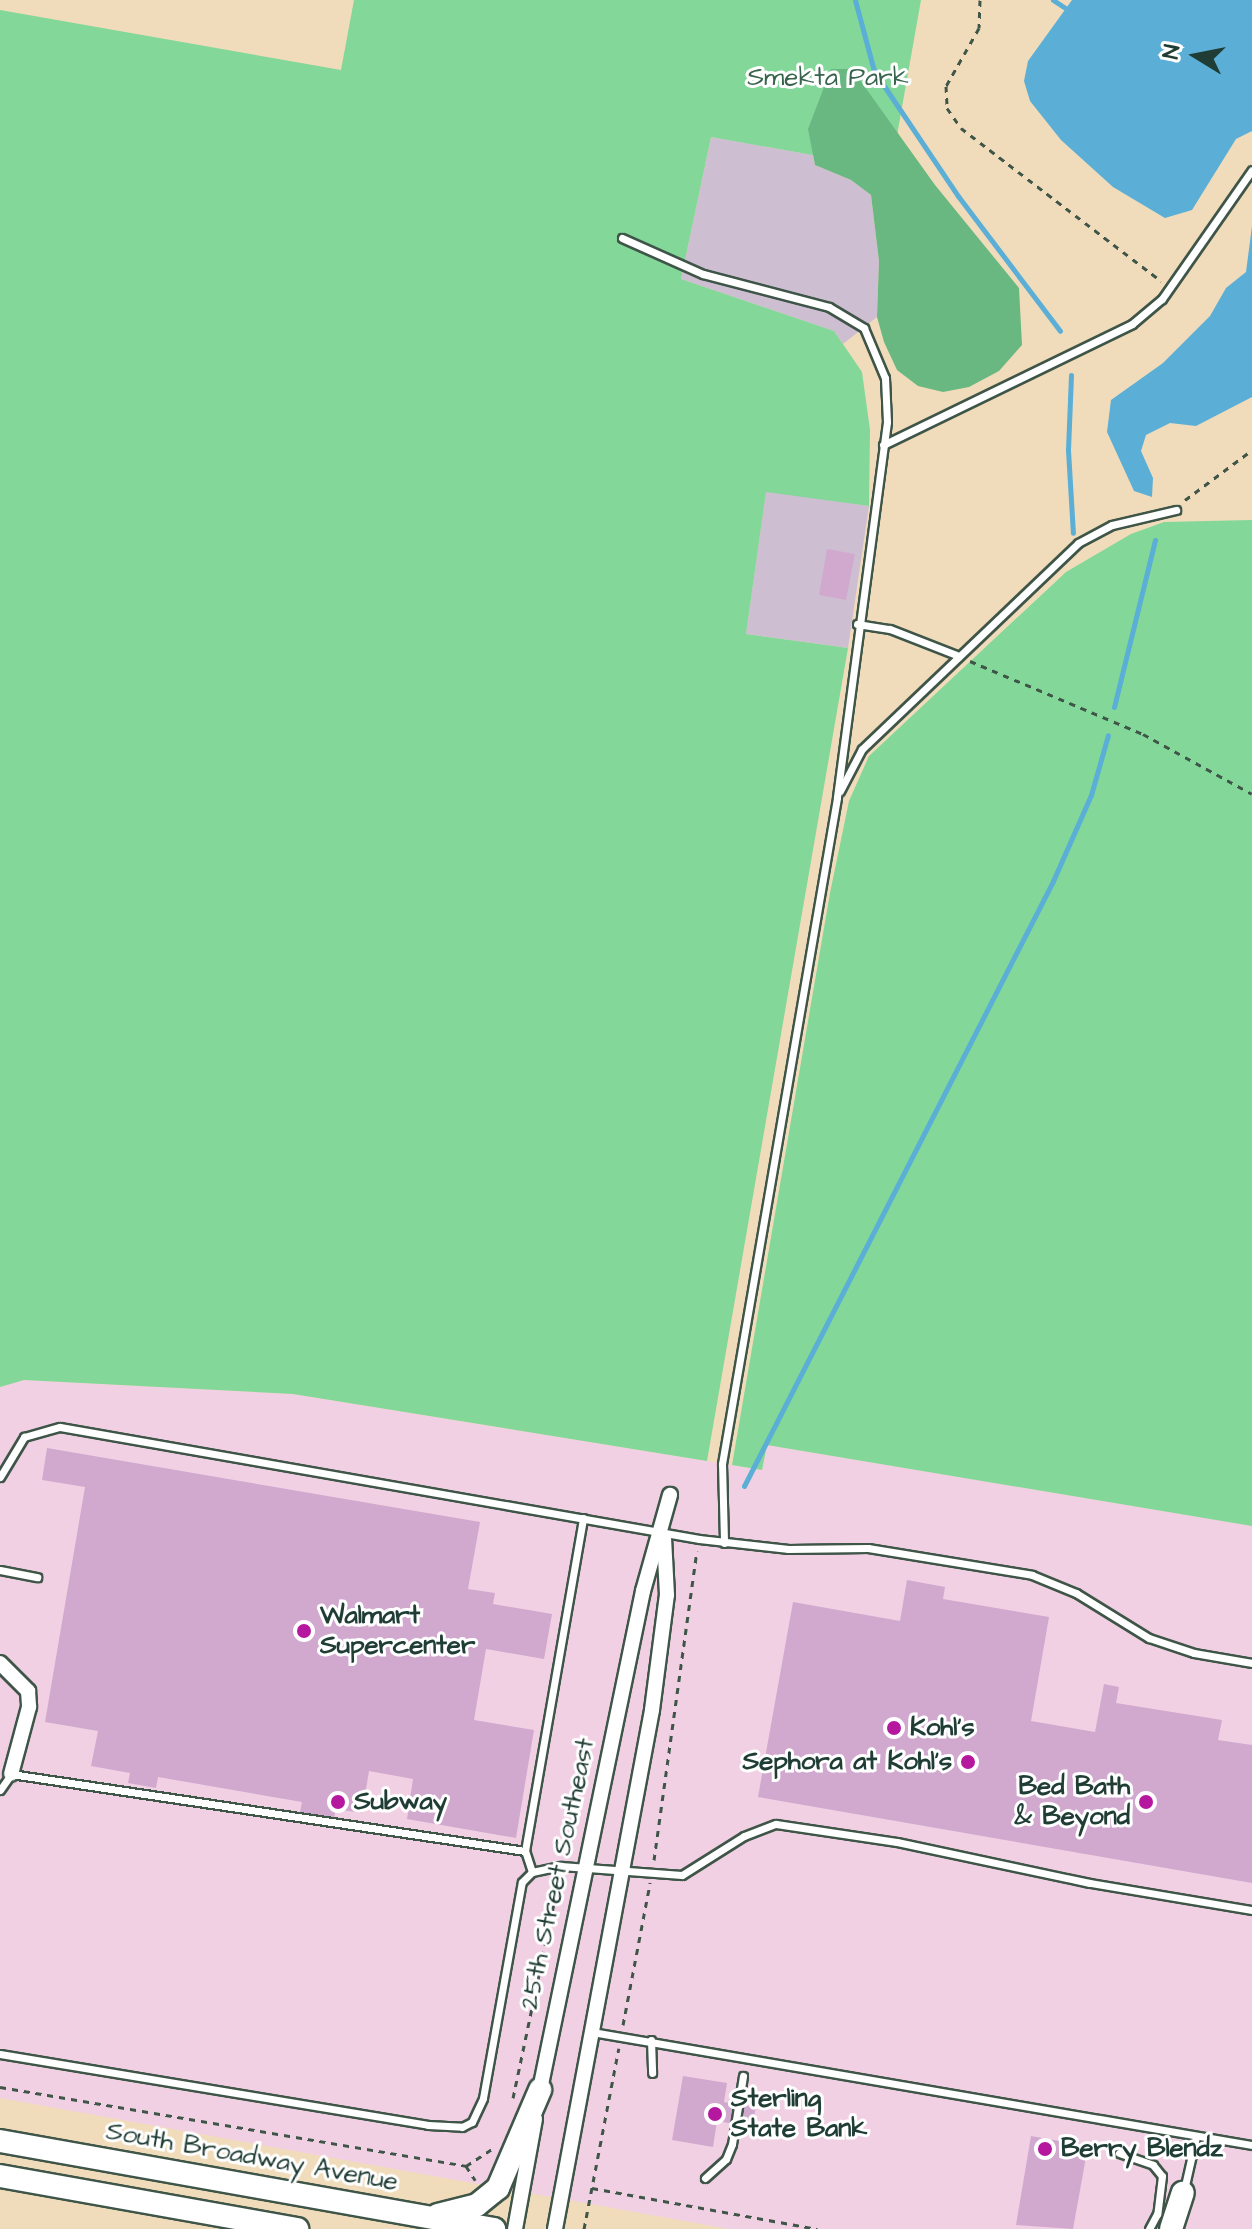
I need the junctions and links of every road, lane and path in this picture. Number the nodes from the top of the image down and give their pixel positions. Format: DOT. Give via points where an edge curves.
graph roads {
  1 [pos="980,0"];
  2 [pos="1252,170"];
  3 [pos="622,238"];
  4 [pos="1169,289"];
  5 [pos="883,445"];
  6 [pos="1252,450"];
  7 [pos="1176,510"];
  8 [pos="857,624"];
  9 [pos="959,656"];
  10 [pos="1252,794"];
  11 [pos="837,798"];
  12 [pos="0,1477"];
  13 [pos="670,1495"];
  14 [pos="583,1518"];
  15 [pos="663,1532"];
  16 [pos="699,1539"];
  17 [pos="724,1543"];
  18 [pos="0,1570"];
  19 [pos="37,1577"];
  20 [pos="0,1663"];
  21 [pos="1252,1663"];
  22 [pos="11,1774"];
  23 [pos="0,1790"];
  24 [pos="525,1851"];
  25 [pos="561,1866"];
  26 [pos="583,1867"];
  27 [pos="624,1870"];
  28 [pos="532,1872"];
  29 [pos="651,1875"];
  30 [pos="1252,1910"];
  31 [pos="592,2032"];
  32 [pos="621,2036"];
  33 [pos="651,2040"];
  34 [pos="0,2054"];
  35 [pos="652,2073"];
  36 [pos="743,2076"];
  37 [pos="0,2087"];
  38 [pos="540,2090"];
  39 [pos="509,2111"];
  40 [pos="1196,2137"];
  41 [pos="0,2141"];
  42 [pos="499,2141"];
  43 [pos="1252,2145"];
  44 [pos="1119,2153"];
  45 [pos="0,2176"];
  46 [pos="705,2178"];
  47 [pos="592,2188"];
  48 [pos="1183,2193"];
  49 [pos="425,2217"];
  50 [pos="297,2229"];
  51 [pos="494,2229"];
  52 [pos="515,2229"];
  53 [pos="555,2229"];
  54 [pos="584,2229"];
  55 [pos="817,2229"];
  56 [pos="1149,2229"];
  57 [pos="1171,2229"];
  58 [pos="1178,2229"];
  1 -- 4 [label="path" via="979,28 946,86 947,108 961,128"];
  2 -- 4 [label="lane"];
  3 -- 5 [label="lane" via="703,274 829,307 864,328 885,378"];
  4 -- 5 [label="lane" via="1132,324"];
  5 -- 8 [label="lane"];
  6 -- 7 [label="path"];
  7 -- 9 [label="lane" via="1112,525 1078,543"];
  8 -- 9 [label="lane" via="890,629"];
  8 -- 11 [label="lane"];
  9 -- 10 [label="path" via="1143,734"];
  9 -- 11 [label="lane" via="862,749"];
  11 -- 17 [label="lane" via="722,1464"];
  12 -- 14 [label="lane" via="24,1437 60,1427"];
  13 -- 15 [label="street, 25th Street Southeast"];
  14 -- 15 [label="lane"];
  14 -- 24 [label="lane"];
  15 -- 16 [label="lane"];
  15 -- 26 [label="street, 25th Street Southeast" via="643,1591"];
  15 -- 27 [label="street, 25th Street Southeast" via="667,1595"];
  16 -- 17 [label="lane"];
  16 -- 29 [label="path"];
  17 -- 21 [label="lane" via="868,1548 1032,1575 1076,1593 1149,1638"];
  18 -- 19 [label="lane"];
  20 -- 22 [label="street" via="28,1691 29,1707"];
  22 -- 23 [label="lane"];
  22 -- 24 [label="lane"];
  24 -- 28 [label="lane"];
  25 -- 26 [label="lane"];
  25 -- 28 [label="lane"];
  25 -- 39 [label="path" via="524,2067"];
  26 -- 27 [label="lane"];
  26 -- 38 [label="street, 25th Street Southeast"];
  27 -- 29 [label="lane"];
  27 -- 31 [label="street, 25th Street Southeast"];
  28 -- 34 [label="lane" via="522,1882 483,2098 472,2122 462,2127"];
  29 -- 30 [label="lane" via="682,1875 744,1836 776,1824"];
  29 -- 32 [label="path"];
  31 -- 32 [label="lane"];
  31 -- 53 [label="street, 25th Street Southeast"];
  32 -- 33 [label="lane"];
  32 -- 47 [label="path"];
  33 -- 35 [label="lane"];
  33 -- 40 [label="lane"];
  36 -- 46 [label="lane" via="732,2144 726,2159"];
  37 -- 42 [label="path" via="466,2166"];
  38 -- 49 [label="main road" via="498,2188 466,2209"];
  38 -- 52 [label="street, 25th Street Southeast"];
  40 -- 43 [label="lane"];
  40 -- 48 [label="lane"];
  41 -- 49 [label="main road, South Broadway Avenue"];
  44 -- 56 [label="lane" via="1146,2161 1162,2176 1157,2214"];
  45 -- 50 [label="main road"];
  47 -- 54 [label="path"];
  47 -- 55 [label="path"];
  48 -- 57 [label="main road"];
  48 -- 58 [label="lane"];
  49 -- 51 [label="main road, South Broadway Avenue"];
}
